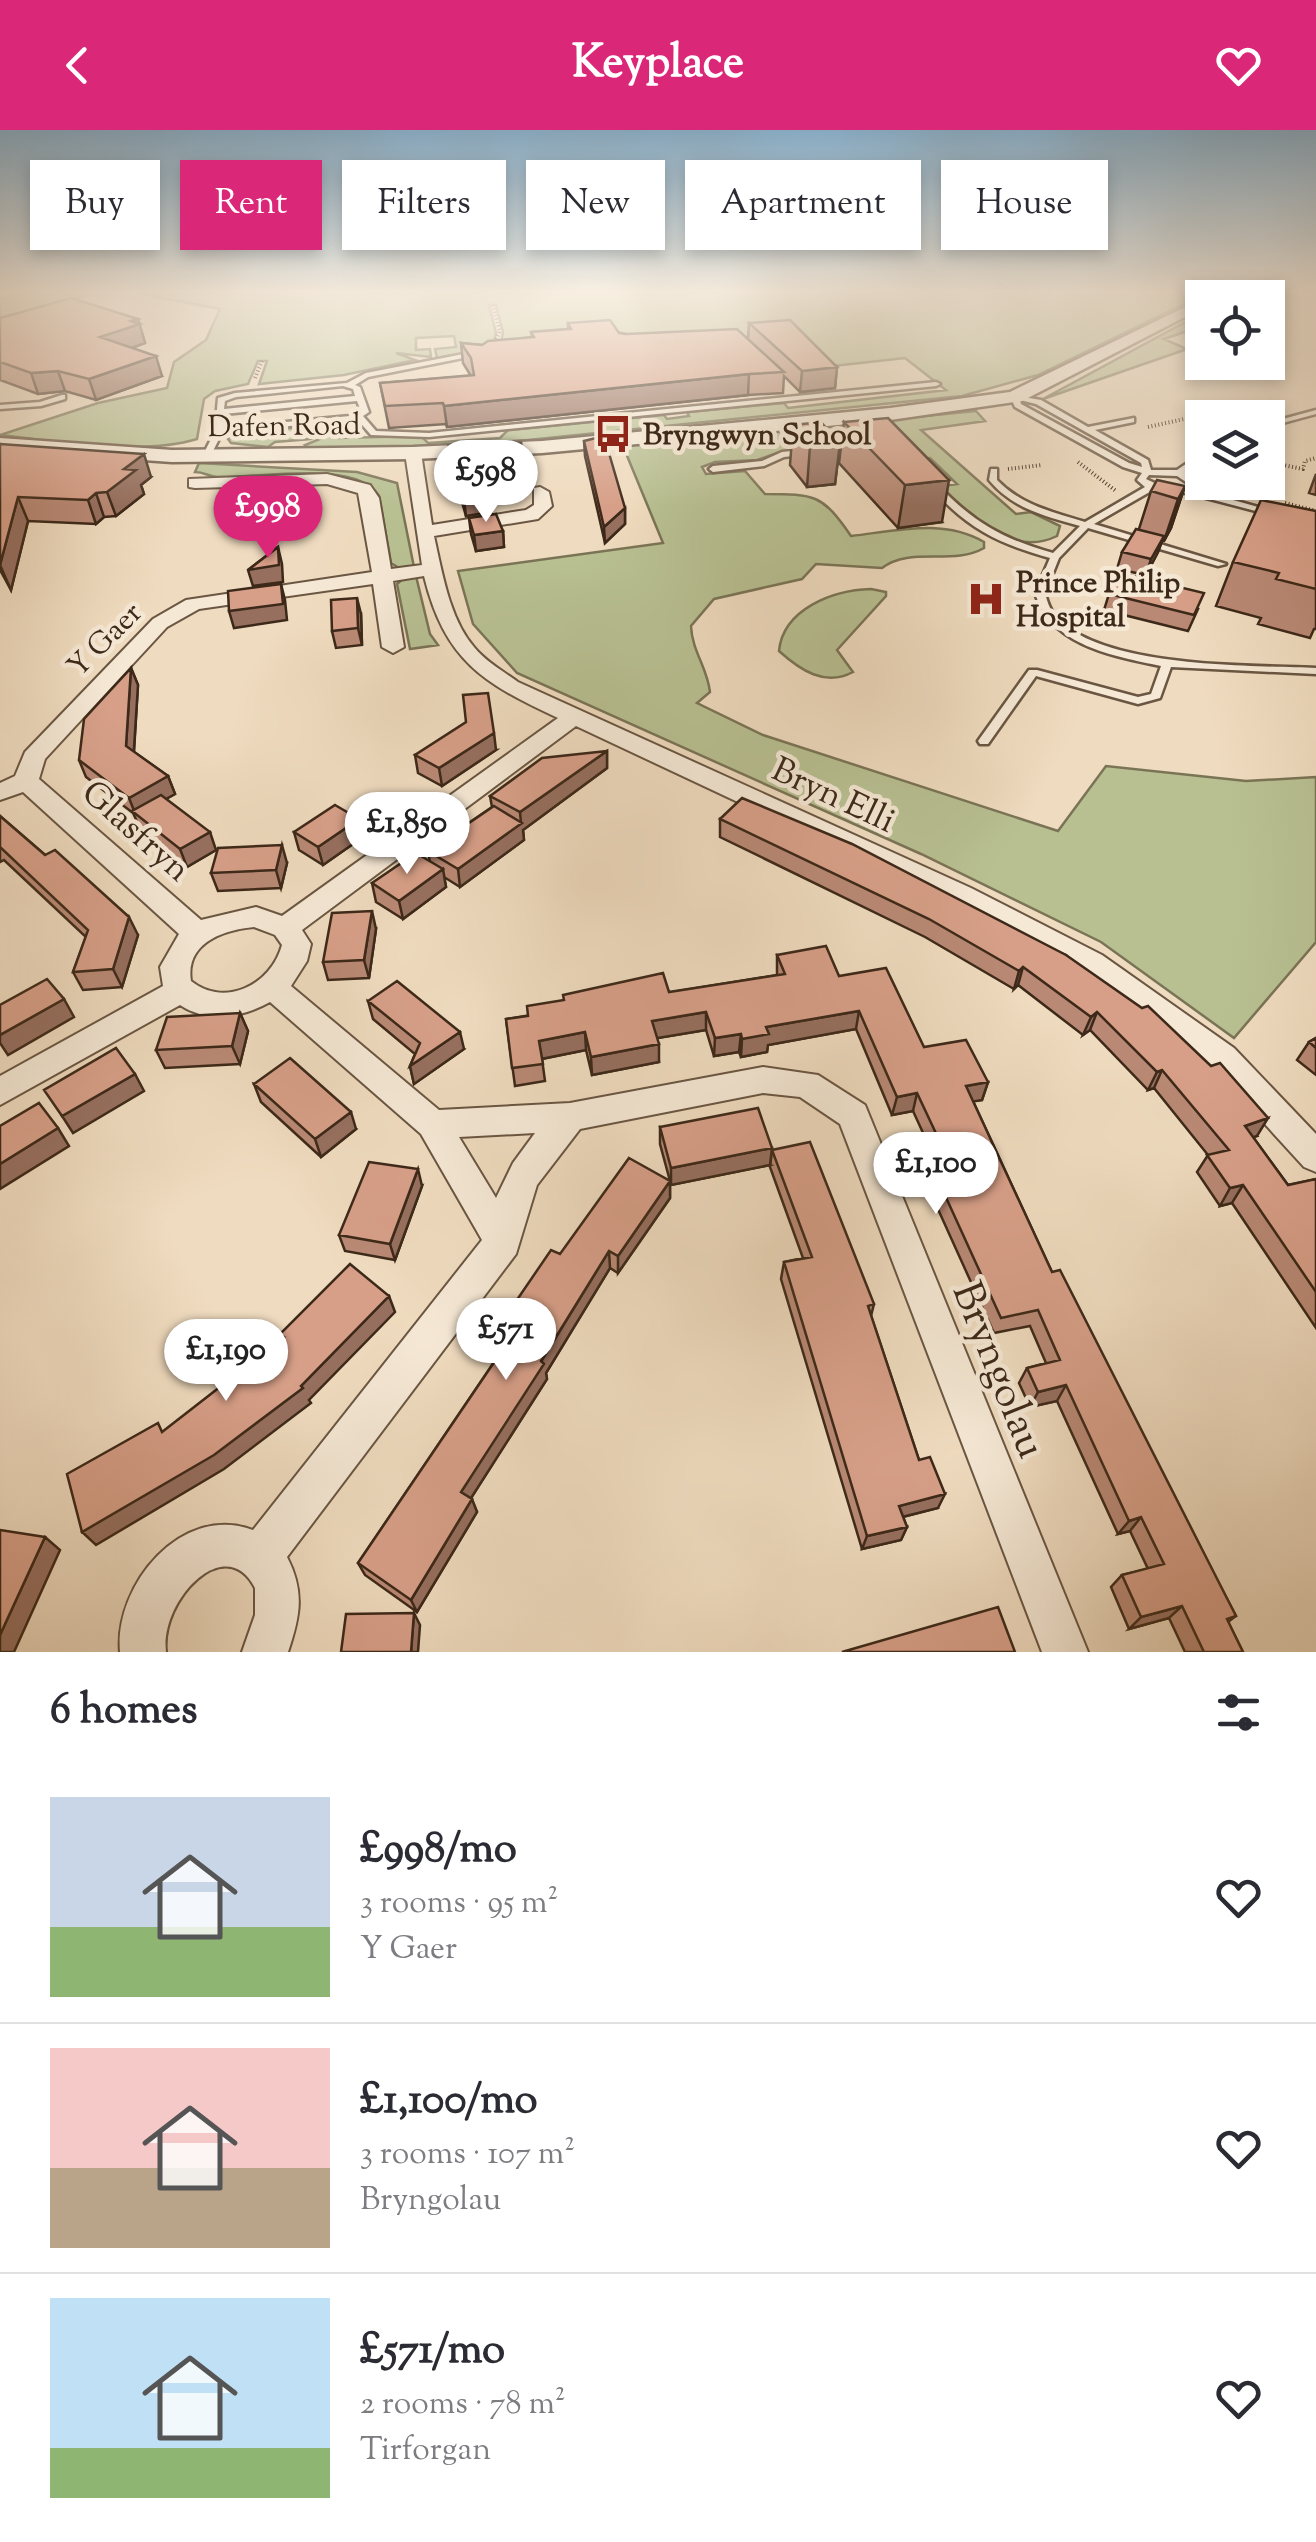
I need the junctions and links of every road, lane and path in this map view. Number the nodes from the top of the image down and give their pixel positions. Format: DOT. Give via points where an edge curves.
graph roads {
  1 [pos="423,364"];
  2 [pos="1080,364"];
  3 [pos="936,384"];
  4 [pos="376,388"];
  5 [pos="785,390"];
  6 [pos="356,391"];
  7 [pos="62,397"];
  8 [pos="1015,397"];
  9 [pos="685,399"];
  10 [pos="798,399"];
  11 [pos="0,407"];
  12 [pos="220,408"];
  13 [pos="695,410"];
  14 [pos="1316,412"];
  15 [pos="358,415"];
  16 [pos="1184,418"];
  17 [pos="1131,420"];
  18 [pos="1285,421"];
  19 [pos="1148,427"];
  20 [pos="1090,429"];
  21 [pos="219,431"];
  22 [pos="874,444"];
  23 [pos="6,449"];
  24 [pos="413,453"];
  25 [pos="1070,454"];
  26 [pos="206,456"];
  27 [pos="1316,458"];
  28 [pos="1042,465"];
  29 [pos="1285,465"];
  30 [pos="713,468"];
  31 [pos="1185,468"];
  32 [pos="994,471"];
  33 [pos="1147,472"];
  34 [pos="1179,473"];
  35 [pos="1185,477"];
  36 [pos="927,480"];
  37 [pos="195,483"];
  38 [pos="1150,487"];
  39 [pos="1185,490"];
  40 [pos="540,492"];
  41 [pos="1211,500"];
  42 [pos="1120,504"];
  43 [pos="1284,515"];
  44 [pos="1086,525"];
  45 [pos="423,532"];
  46 [pos="1055,556"];
  47 [pos="1221,564"];
  48 [pos="435,568"];
  49 [pos="381,576"];
  50 [pos="393,648"];
  51 [pos="1168,664"];
  52 [pos="1316,671"];
  53 [pos="574,718"];
  54 [pos="984,741"];
  55 [pos="26,782"];
  56 [pos="0,792"];
  57 [pos="285,928"];
  58 [pos="198,934"];
  59 [pos="272,987"];
  60 [pos="181,990"];
  61 [pos="0,1092"];
  62 [pos="570,1118"];
  63 [pos="433,1124"];
  64 [pos="1316,1157"];
  65 [pos="502,1242"];
  66 [pos="261,1555"];
  67 [pos="143,1652"];
  68 [pos="265,1652"];
  69 [pos="1064,1652"];
  1 -- 6 [label="lane" via="366,375"];
  2 -- 8 [label="street, Dafen Road"];
  3 -- 10 [label="lane"];
  4 -- 6 [label="lane"];
  5 -- 10 [label="lane"];
  6 -- 12 [label="lane"];
  6 -- 12 [label="lane" via="235,394 221,400"];
  6 -- 15 [label="lane" via="365,412"];
  7 -- 11 [label="lane"];
  8 -- 20 [label="lane"];
  8 -- 24 [label="street, Dafen Road" via="542,448"];
  8 -- 33 [label="lane" via="1018,405"];
  9 -- 13 [label="lane"];
  10 -- 13 [label="lane"];
  12 -- 21 [label="lane"];
  13 -- 15 [label="lane" via="429,435 374,433"];
  14 -- 18 [label="lane"];
  15 -- 21 [label="lane"];
  16 -- 19 [label="path"];
  17 -- 20 [label="lane"];
  20 -- 33 [label="lane" via="1145,462"];
  21 -- 26 [label="lane"];
  22 -- 30 [label="lane"];
  23 -- 26 [label="street, Dafen Road"];
  24 -- 26 [label="street, Dafen Road"];
  24 -- 45 [label="street, Bryn Elli"];
  25 -- 42 [label="path" via="1117,492 1109,499"];
  27 -- 29 [label="path" via="1305,461 1304,469"];
  28 -- 32 [label="path"];
  31 -- 34 [label="lane"];
  32 -- 44 [label="lane" via="1004,492 1031,508"];
  33 -- 34 [label="lane"];
  33 -- 38 [label="lane" via="1141,480"];
  34 -- 35 [label="lane"];
  36 -- 46 [label="lane" via="965,521 1006,544"];
  37 -- 49 [label="street" via="328,479 364,489"];
  38 -- 39 [label="lane"];
  38 -- 42 [label="lane"];
  40 -- 45 [label="street" via="543,506 532,515"];
  41 -- 43 [label="lane"];
  42 -- 44 [label="lane"];
  44 -- 46 [label="lane"];
  44 -- 47 [label="lane"];
  45 -- 48 [label="street, Bryn Elli"];
  46 -- 51 [label="lane" via="1040,593 1050,617 1086,641"];
  48 -- 49 [label="street, Y Gaer"];
  48 -- 53 [label="street, Bryn Elli" via="449,625 464,650 510,687"];
  49 -- 50 [label="street"];
  49 -- 55 [label="street, Y Gaer" via="193,604 160,623 34,757"];
  51 -- 52 [label="lane"];
  51 -- 54 [label="lane" via="1156,696 1138,701 1033,672"];
  53 -- 57 [label="street"];
  53 -- 64 [label="street, Bryn Elli" via="961,895 1092,963 1223,1057"];
  55 -- 56 [label="street"];
  55 -- 58 [label="street, Glasfryn"];
  57 -- 58 [label="street, Glasfryn" via="256,917 235,918"];
  57 -- 59 [label="street" via="297,944 296,959"];
  58 -- 60 [label="street, Glasfryn" via="176,962"];
  59 -- 60 [label="street" via="222,1004"];
  59 -- 63 [label="street"];
  60 -- 61 [label="street"];
  62 -- 63 [label="street, Bryngolau"];
  62 -- 65 [label="street" via="527,1168 509,1202"];
  62 -- 69 [label="street, Bryngolau" via="763,1080 808,1084 853,1116"];
  63 -- 65 [label="street"];
  65 -- 66 [label="street"];
  66 -- 67 [label="street" via="220,1545 176,1567 146,1615"];
  66 -- 68 [label="street" via="280,1588 275,1633"];
}
